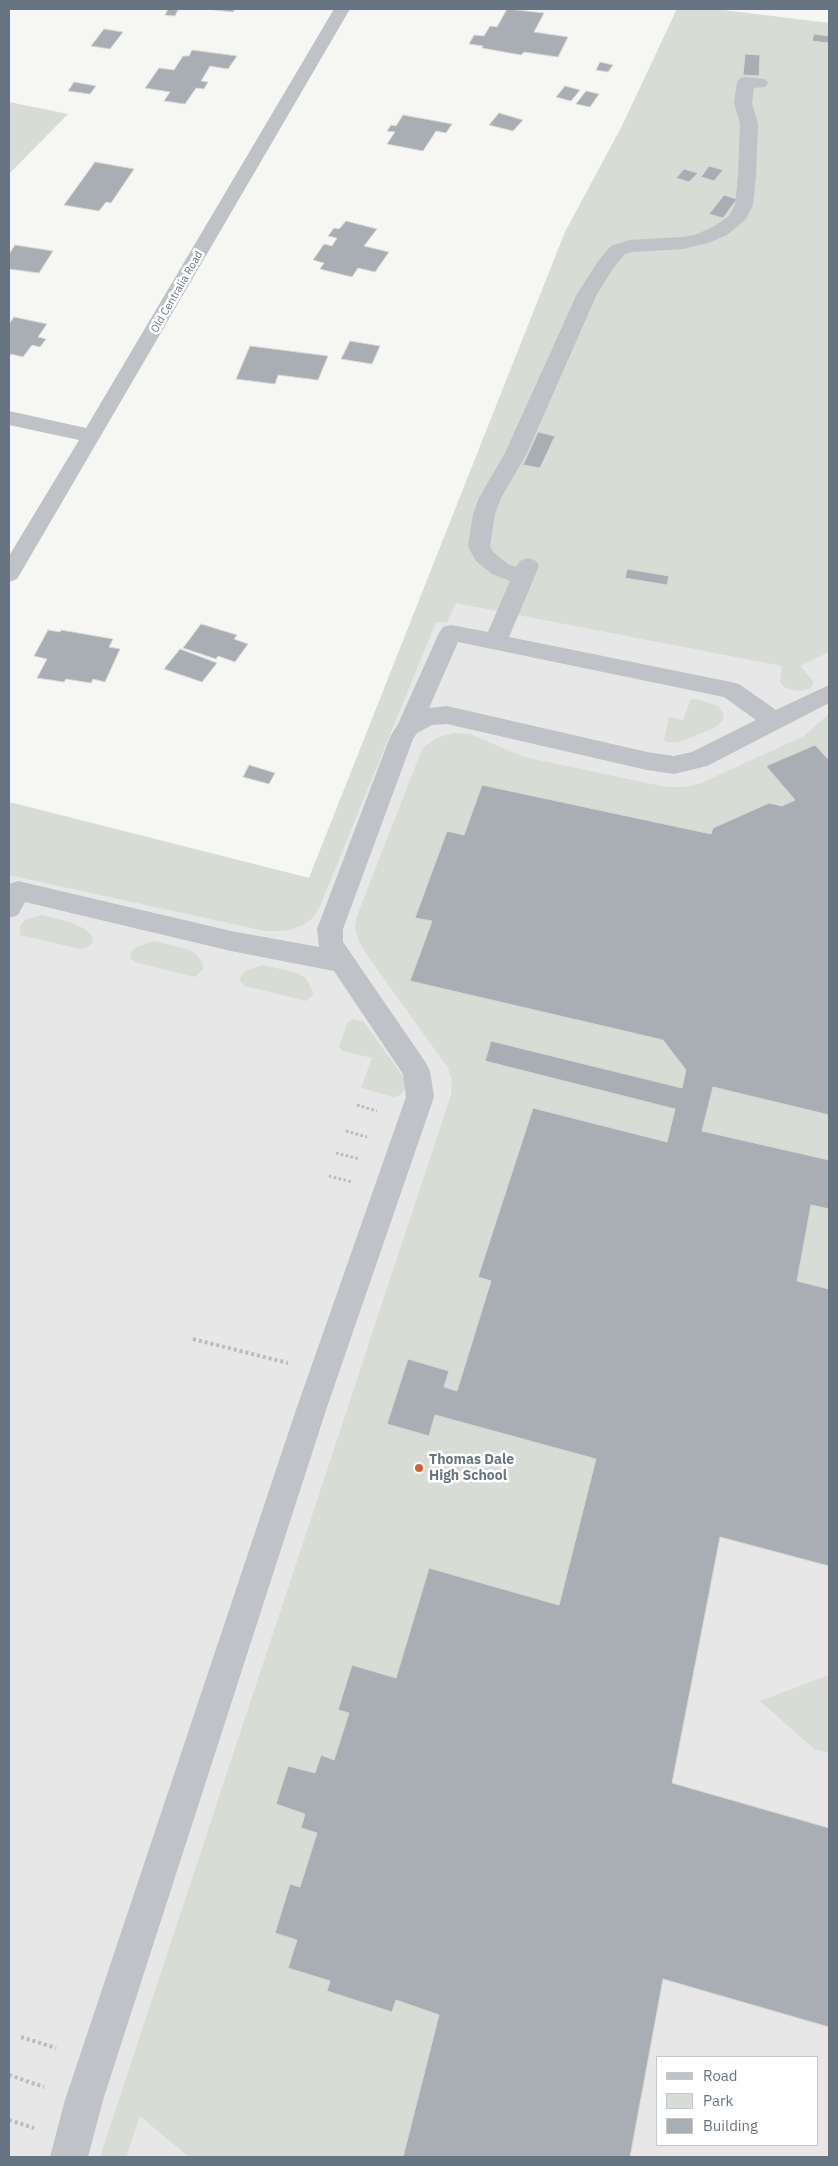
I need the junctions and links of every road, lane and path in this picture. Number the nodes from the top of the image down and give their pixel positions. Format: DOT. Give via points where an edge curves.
graph roads {
  1 [pos="342,9"];
  2 [pos="759,82"];
  3 [pos="9,418"];
  4 [pos="92,436"];
  5 [pos="9,574"];
  6 [pos="495,642"];
  7 [pos="829,692"];
  8 [pos="775,721"];
  9 [pos="409,727"];
  10 [pos="9,908"];
  11 [pos="341,962"];
  12 [pos="193,1339"];
  13 [pos="324,1372"];
  14 [pos="69,2157"];
  1 -- 4 [label="street, Old Centralia Road"];
  2 -- 6 [label="street" via="746,82 743,103 748,124 747,176 744,205 737,219 701,239 629,246 618,250 587,294 516,453 490,498 479,546 484,556 500,568 525,572"];
  3 -- 4 [label="street"];
  4 -- 5 [label="street, Old Centralia Road"];
  6 -- 8 [label="street" via="731,690"];
  6 -- 9 [label="street" via="451,633"];
  7 -- 8 [label="street"];
  8 -- 9 [label="street" via="698,760 674,765 447,715 427,717"];
  9 -- 11 [label="street" via="402,737 330,929 330,944"];
  10 -- 11 [label="street" via="18,891 231,941"];
  11 -- 13 [label="street" via="416,1071 420,1097"];
  12 -- 13 [label="path"];
  13 -- 14 [label="street" via="84,2100"];
}
